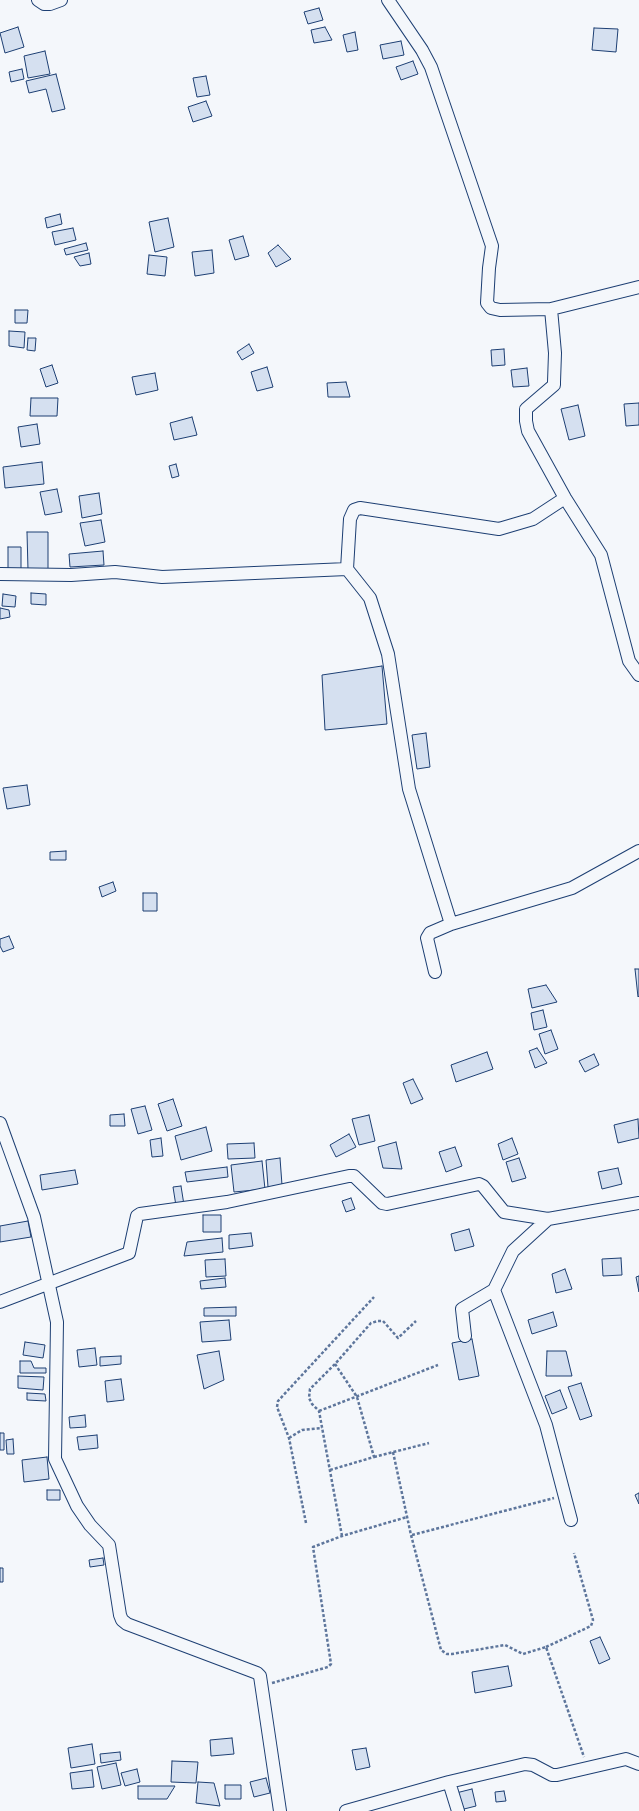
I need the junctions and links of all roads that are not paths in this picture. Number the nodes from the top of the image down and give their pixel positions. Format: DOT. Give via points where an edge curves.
graph roads {
  1 [pos="38,0"];
  2 [pos="61,0"];
  3 [pos="388,0"];
  4 [pos="639,287"];
  5 [pos="550,309"];
  6 [pos="565,498"];
  7 [pos="347,568"];
  8 [pos="0,574"];
  9 [pos="639,675"];
  10 [pos="639,851"];
  11 [pos="451,924"];
  12 [pos="435,972"];
  13 [pos="0,1123"];
  14 [pos="639,1203"];
  15 [pos="548,1219"];
  16 [pos="50,1284"];
  17 [pos="494,1290"];
  18 [pos="0,1302"];
  19 [pos="465,1336"];
  20 [pos="571,1520"];
  21 [pos="639,1764"];
  22 [pos="449,1782"];
  23 [pos="280,1811"];
  24 [pos="346,1811"];
  25 [pos="458,1811"];
  1 -- 2 [label="street" via="44,4"];
  3 -- 5 [label="street" via="431,67 492,246 487,303 491,308 500,310"];
  4 -- 5 [label="street"];
  5 -- 6 [label="street" via="555,353 554,385 526,409 526,421 533,442"];
  6 -- 7 [label="street" via="533,519 499,529 360,508 354,510 350,519"];
  6 -- 9 [label="street" via="601,555 629,661"];
  7 -- 8 [label="street" via="162,577 115,572 71,575"];
  7 -- 11 [label="street" via="370,598 388,654 409,790"];
  10 -- 11 [label="street" via="572,888"];
  11 -- 12 [label="street" via="430,933 427,938"];
  13 -- 16 [label="street" via="34,1217"];
  14 -- 15 [label="street"];
  15 -- 16 [label="street" via="504,1212 479,1184 387,1204 382,1203 354,1176 349,1176 227,1202 140,1214 136,1216 129,1253"];
  15 -- 17 [label="street" via="512,1251"];
  16 -- 18 [label="street"];
  16 -- 23 [label="street" via="58,1328 55,1459 77,1506 90,1525 109,1545 122,1620 260,1676"];
  17 -- 19 [label="street" via="462,1309"];
  17 -- 20 [label="street" via="546,1425"];
  21 -- 22 [label="street" via="626,1759 557,1775 525,1764"];
  22 -- 24 [label="street"];
  22 -- 25 [label="street"];
}
